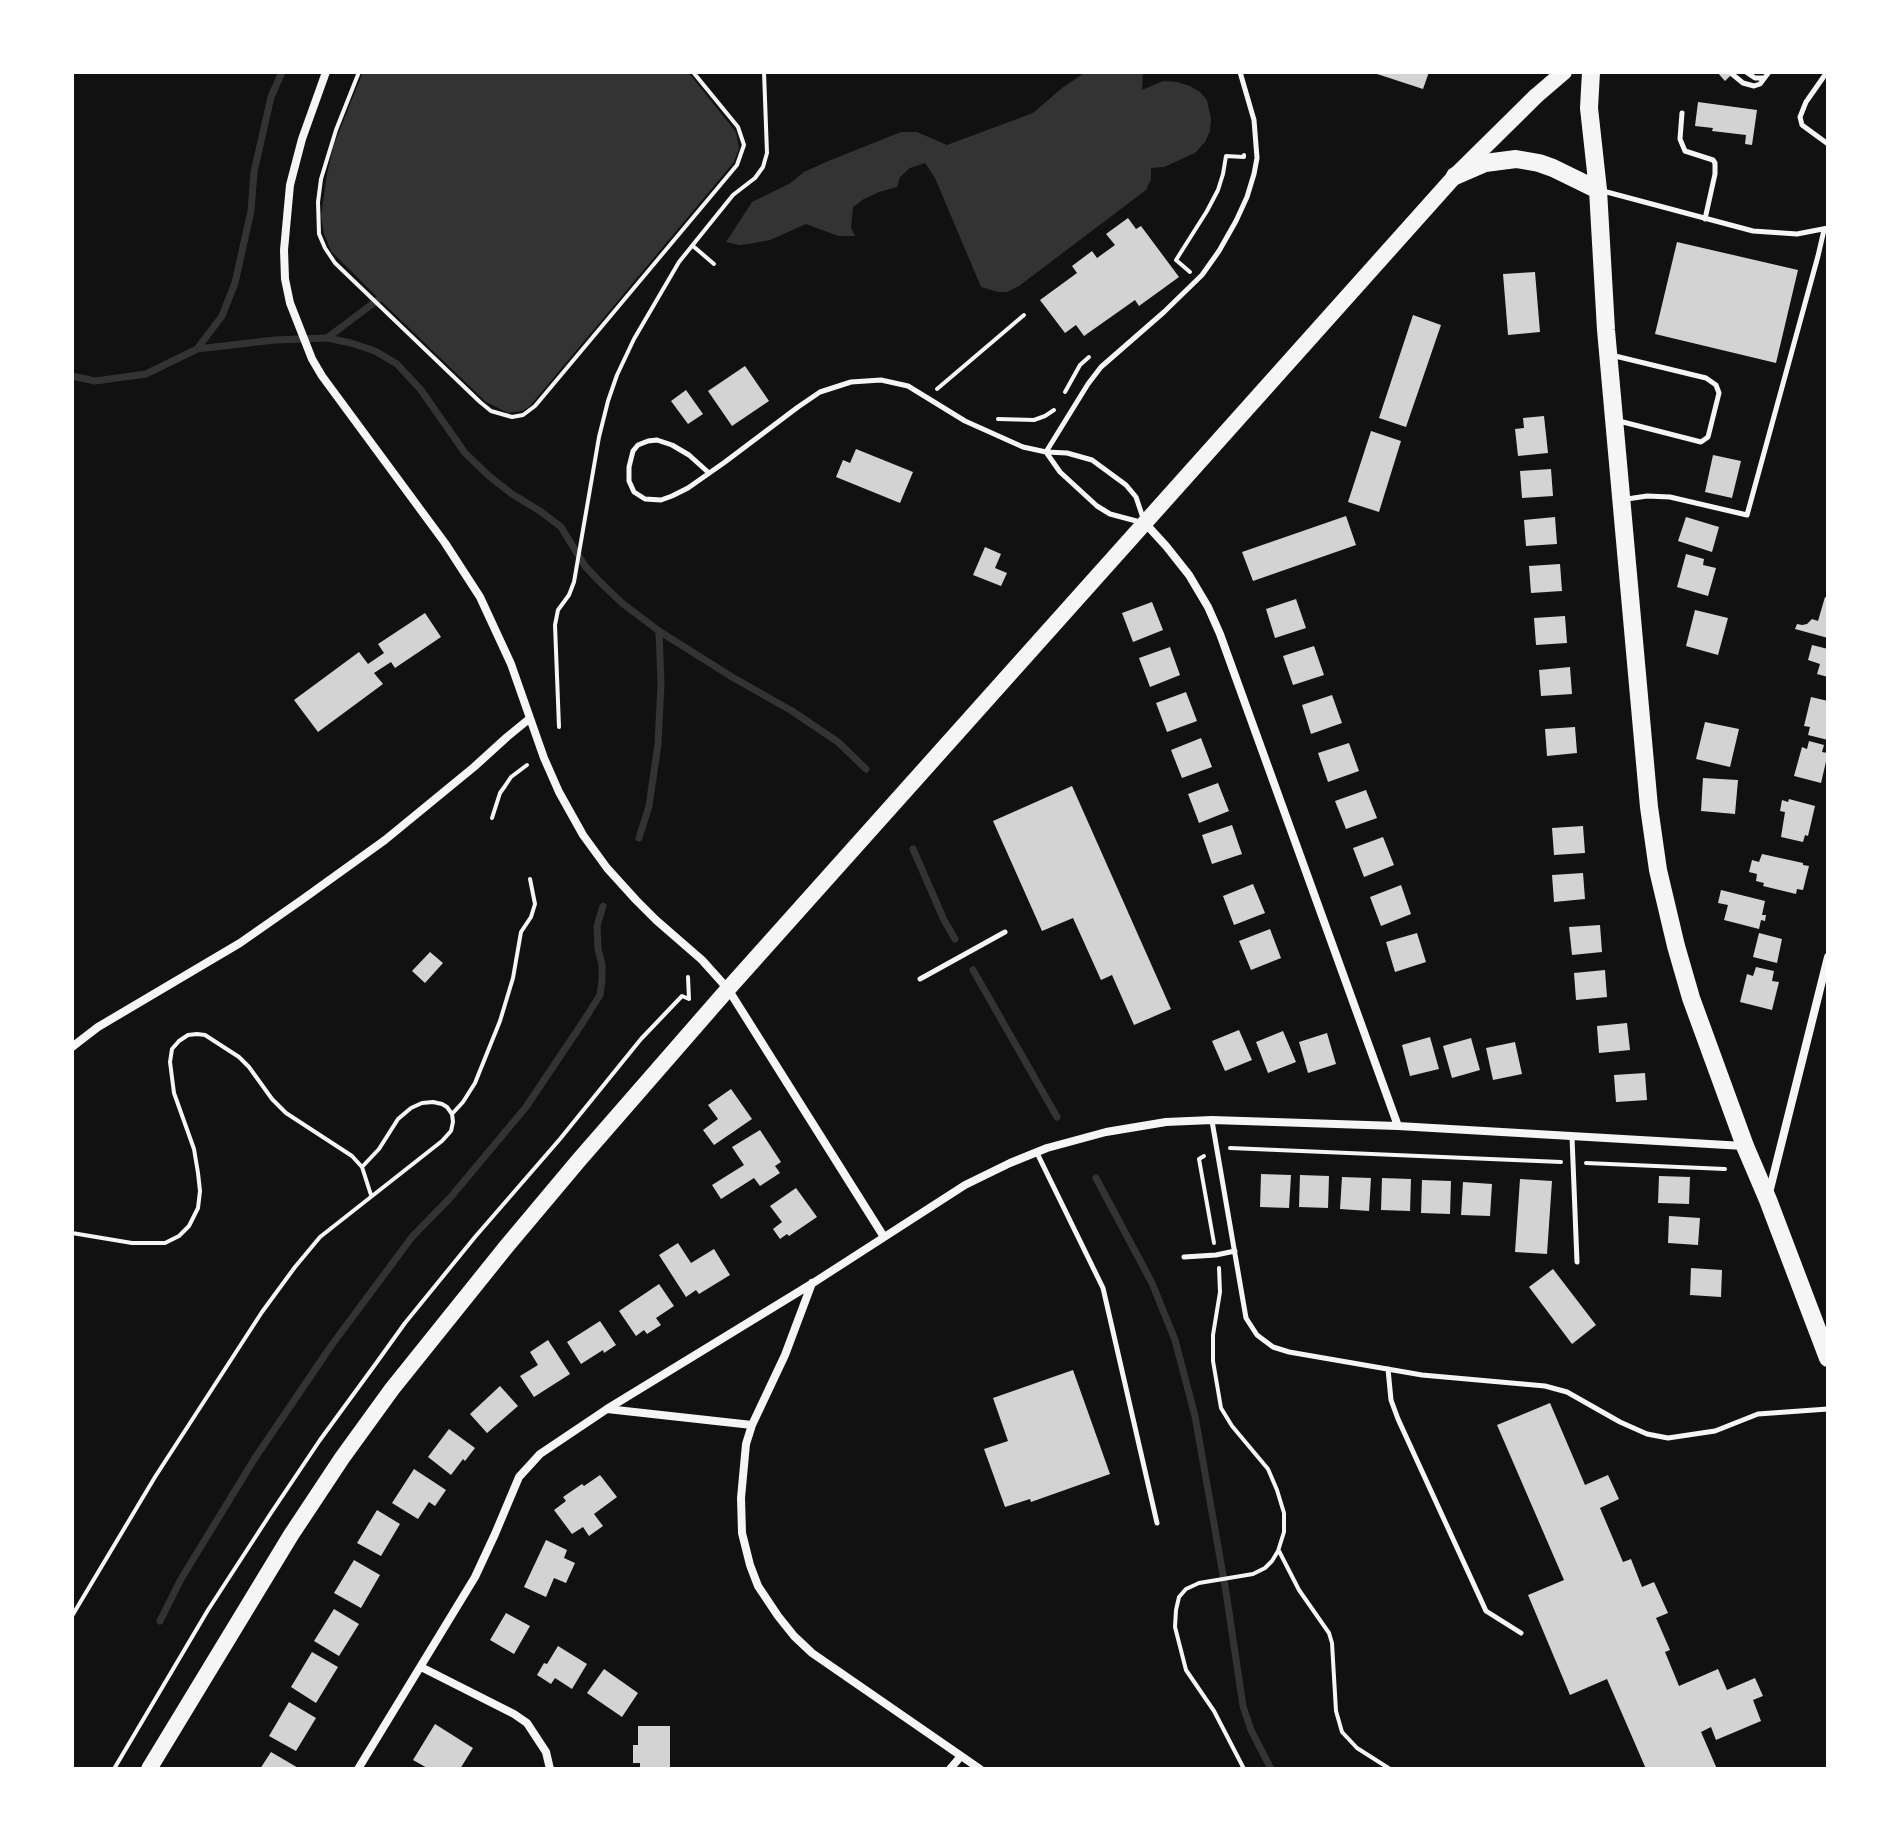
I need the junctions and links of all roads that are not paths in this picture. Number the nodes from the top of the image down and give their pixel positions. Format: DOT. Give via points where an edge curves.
graph roads {
  1 [pos="326,72"];
  2 [pos="1240,72"];
  3 [pos="1564,72"];
  4 [pos="1591,72"];
  5 [pos="1746,72"];
  6 [pos="1827,72"];
  7 [pos="1732,74"];
  8 [pos="1767,75"];
  9 [pos="1682,113"];
  10 [pos="1828,144"];
  11 [pos="1455,176"];
  12 [pos="1598,190"];
  13 [pos="1705,219"];
  14 [pos="1826,229"];
  15 [pos="1608,354"];
  16 [pos="1614,420"];
  17 [pos="1046,452"];
  18 [pos="709,473"];
  19 [pos="1622,500"];
  20 [pos="1145,523"];
  21 [pos="529,719"];
  22 [pos="1005,932"];
  23 [pos="1828,957"];
  24 [pos="920,979"];
  25 [pos="728,989"];
  26 [pos="72,1047"];
  27 [pos="1212,1120"];
  28 [pos="1398,1126"];
  29 [pos="1572,1136"];
  30 [pos="1745,1146"];
  31 [pos="1037,1153"];
  32 [pos="1768,1200"];
  33 [pos="884,1237"];
  34 [pos="1235,1251"];
  35 [pos="1184,1257"];
  36 [pos="1577,1262"];
  37 [pos="813,1283"];
  38 [pos="1821,1323"];
  39 [pos="1828,1358"];
  40 [pos="1388,1369"];
  41 [pos="607,1409"];
  42 [pos="1828,1409"];
  43 [pos="752,1425"];
  44 [pos="1157,1523"];
  45 [pos="1521,1633"];
  46 [pos="421,1667"];
  47 [pos="961,1756"];
  48 [pos="149,1769"];
  49 [pos="358,1769"];
  50 [pos="550,1769"];
  51 [pos="950,1769"];
  52 [pos="980,1769"];
  1 -- 21 [label="street" via="290,185 284,250 290,303 312,359 480,597"];
  2 -- 17 [label="lane" via="1254,120 1257,158 1236,221 1202,275 1101,367"];
  3 -- 11 [label="main road"];
  4 -- 12 [label="main road" via="1589,108"];
  5 -- 8 [label="lane" via="1755,78"];
  6 -- 10 [label="lane" via="1800,117 1802,125"];
  7 -- 8 [label="lane" via="1752,86"];
  9 -- 13 [label="lane" via="1680,139 1685,151 1715,163"];
  11 -- 12 [label="main road" via="1485,163 1516,159 1553,168"];
  11 -- 20 [label="main road"];
  12 -- 13 [label="lane"];
  12 -- 15 [label="main road"];
  13 -- 14 [label="lane" via="1776,233"];
  14 -- 19 [label="lane" via="1747,515 1670,497"];
  15 -- 16 [label="main road"];
  15 -- 16 [label="lane" via="1706,378 1719,393 1708,437 1701,442"];
  16 -- 19 [label="main road"];
  17 -- 18 [label="lane" via="989,433 908,386 881,380 820,392"];
  17 -- 20 [label="lane" via="1097,506"];
  17 -- 20 [label="lane" via="1092,460 1126,485"];
  18 -- 18 [label="lane" via="661,500 645,499 629,481 633,451 657,440 689,455"];
  19 -- 30 [label="main road" via="1658,870 1691,998"];
  20 -- 25 [label="main road"];
  20 -- 28 [label="street" via="1189,575 1220,634"];
  21 -- 25 [label="street" via="569,812 607,868"];
  21 -- 26 [label="street" via="385,840 303,899"];
  22 -- 24 [label="lane"];
  23 -- 32 [label="street"];
  25 -- 33 [label="street"];
  25 -- 48 [label="main road" via="392,1389 291,1535"];
  27 -- 28 [label="street"];
  27 -- 31 [label="street" via="1106,1132"];
  27 -- 34 [label="lane"];
  28 -- 29 [label="street"];
  29 -- 30 [label="street"];
  29 -- 36 [label="lane"];
  30 -- 32 [label="main road"];
  31 -- 33 [label="street" via="965,1185"];
  31 -- 44 [label="lane" via="1103,1288"];
  32 -- 38 [label="main road"];
  33 -- 37 [label="street"];
  34 -- 35 [label="lane"];
  34 -- 40 [label="lane" via="1246,1318 1257,1335 1289,1352"];
  37 -- 41 [label="street"];
  37 -- 43 [label="street"];
  38 -- 39 [label="main road"];
  40 -- 42 [label="lane" via="1545,1386 1647,1434 1668,1438 1715,1431 1758,1414"];
  40 -- 45 [label="lane" via="1398,1419 1486,1611"];
  41 -- 43 [label="street"];
  41 -- 46 [label="street" via="540,1454 519,1477 475,1577"];
  43 -- 47 [label="street" via="746,1444 742,1533 758,1586 812,1653"];
  46 -- 49 [label="street"];
  46 -- 50 [label="street" via="527,1723 546,1752"];
  47 -- 51 [label="street"];
  47 -- 52 [label="street"];
}
